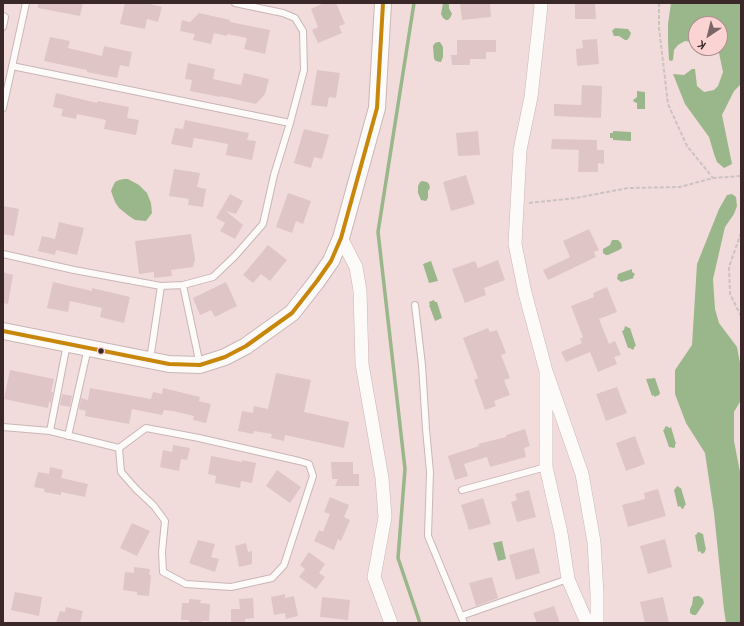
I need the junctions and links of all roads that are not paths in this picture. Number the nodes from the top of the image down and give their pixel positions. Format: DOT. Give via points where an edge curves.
graph roads {
  1 [pos="26,3"];
  2 [pos="235,3"];
  3 [pos="383,3"];
  4 [pos="540,3"];
  5 [pos="3,16"];
  6 [pos="3,27"];
  7 [pos="12,66"];
  8 [pos="3,108"];
  9 [pos="290,123"];
  10 [pos="341,238"];
  11 [pos="3,254"];
  12 [pos="161,286"];
  13 [pos="183,286"];
  14 [pos="415,305"];
  15 [pos="3,331"];
  16 [pos="67,344"];
  17 [pos="88,348"];
  18 [pos="150,360"];
  19 [pos="200,364"];
  20 [pos="546,371"];
  21 [pos="3,427"];
  22 [pos="50,431"];
  23 [pos="68,436"];
  24 [pos="119,448"];
  25 [pos="546,467"];
  26 [pos="462,490"];
  27 [pos="568,579"];
  28 [pos="461,616"];
  29 [pos="391,623"];
  30 [pos="464,623"];
  31 [pos="587,623"];
  32 [pos="597,623"];
  1 -- 7 [label="lane"];
  2 -- 9 [label="lane" via="283,13 295,18 303,31 304,70"];
  3 -- 10 [label="street" via="377,108"];
  4 -- 20 [label="street" via="531,97 520,150 515,244"];
  5 -- 6 [label="lane"];
  7 -- 8 [label="lane"];
  7 -- 9 [label="lane"];
  9 -- 13 [label="lane" via="274,175 263,224 236,256 213,277"];
  10 -- 19 [label="street" via="331,261 292,313 246,346 225,357"];
  10 -- 29 [label="street" via="356,267 360,291 362,364 382,478 385,517 374,578"];
  11 -- 12 [label="lane"];
  12 -- 13 [label="lane"];
  12 -- 18 [label="lane"];
  13 -- 19 [label="lane"];
  14 -- 28 [label="lane" via="430,472 428,536"];
  15 -- 16 [label="street"];
  16 -- 17 [label="street"];
  16 -- 22 [label="lane"];
  17 -- 18 [label="street"];
  17 -- 23 [label="lane"];
  18 -- 19 [label="street" via="169,364"];
  20 -- 25 [label="street"];
  20 -- 32 [label="street" via="582,474 594,542"];
  21 -- 22 [label="lane"];
  22 -- 23 [label="lane"];
  23 -- 24 [label="lane"];
  24 -- 24 [label="lane" via="121,472 165,521 163,572 186,584 231,587 272,578 284,565 313,476 309,464 146,428"];
  25 -- 26 [label="lane"];
  25 -- 27 [label="street"];
  27 -- 28 [label="lane"];
  27 -- 31 [label="street"];
  28 -- 30 [label="lane"];
}
